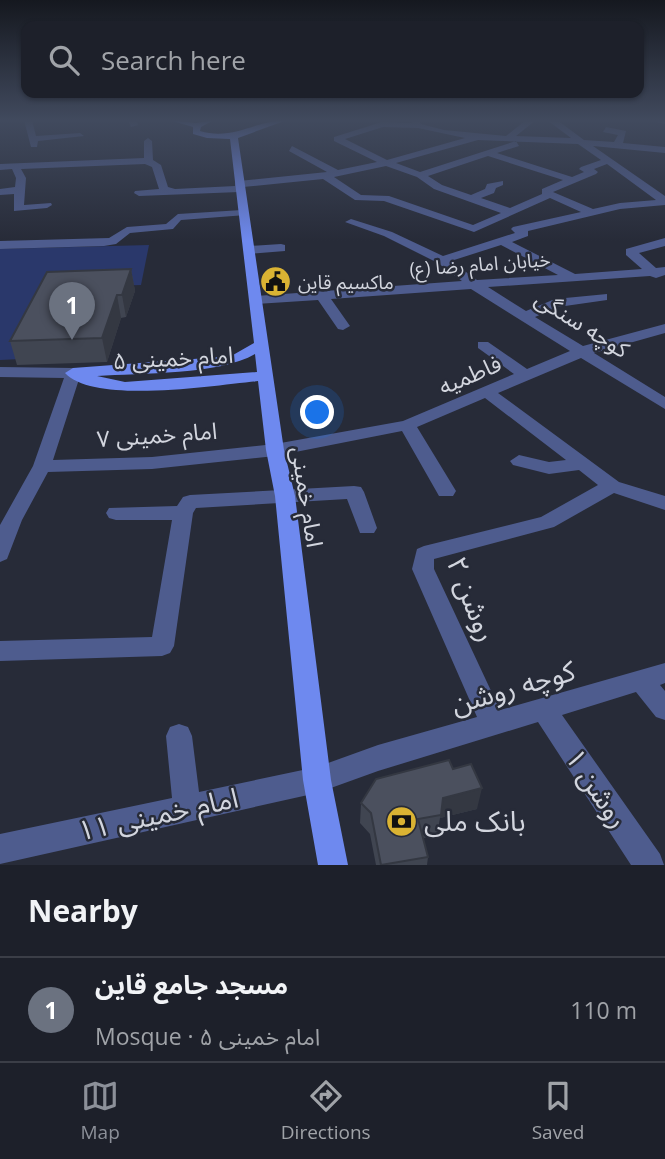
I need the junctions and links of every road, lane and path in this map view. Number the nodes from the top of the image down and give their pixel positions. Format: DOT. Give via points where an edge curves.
graph roads {
  1 [pos="56,160"];
  2 [pos="146,160"];
  3 [pos="236,160"];
  4 [pos="310,160"];
  5 [pos="380,160"];
  6 [pos="391,160"];
  7 [pos="465,160"];
  8 [pos="511,160"];
  9 [pos="602,160"];
  10 [pos="607,160"];
  11 [pos="383,162"];
  12 [pos="0,167"];
  13 [pos="17,170"];
  14 [pos="329,173"];
  15 [pos="420,175"];
  16 [pos="0,176"];
  17 [pos="572,180"];
  18 [pos="499,183"];
  19 [pos="239,186"];
  20 [pos="19,190"];
  21 [pos="665,190"];
  22 [pos="0,192"];
  23 [pos="139,192"];
  24 [pos="174,192"];
  25 [pos="653,192"];
  26 [pos="455,194"];
  27 [pos="549,194"];
  28 [pos="470,198"];
  29 [pos="665,202"];
  30 [pos="47,205"];
  31 [pos="411,208"];
  32 [pos="510,212"];
  33 [pos="591,212"];
  34 [pos="227,214"];
  35 [pos="494,220"];
  36 [pos="351,222"];
  37 [pos="519,230"];
  38 [pos="502,241"];
  39 [pos="665,242"];
  40 [pos="0,245"];
  41 [pos="281,248"];
  42 [pos="249,250"];
  43 [pos="442,260"];
  44 [pos="658,271"];
  45 [pos="572,277"];
  46 [pos="665,279"];
  47 [pos="473,284"];
  48 [pos="321,295"];
  49 [pos="602,297"];
  50 [pos="256,300"];
  51 [pos="526,316"];
  52 [pos="343,326"];
  53 [pos="665,328"];
  54 [pos="262,344"];
  55 [pos="483,345"];
  56 [pos="584,351"];
  57 [pos="0,372"];
  58 [pos="73,373"];
  59 [pos="267,376"];
  60 [pos="527,376"];
  61 [pos="488,393"];
  62 [pos="665,404"];
  63 [pos="407,425"];
  64 [pos="275,450"];
  65 [pos="520,461"];
  66 [pos="583,464"];
  67 [pos="43,466"];
  68 [pos="612,486"];
  69 [pos="446,491"];
  70 [pos="285,496"];
  71 [pos="665,503"];
  72 [pos="116,513"];
  73 [pos="183,513"];
  74 [pos="6,520"];
  75 [pos="367,528"];
  76 [pos="0,554"];
  77 [pos="0,651"];
  78 [pos="653,677"];
  79 [pos="665,709"];
  80 [pos="544,710"];
  81 [pos="494,725"];
  82 [pos="179,736"];
  83 [pos="317,780"];
  84 [pos="187,808"];
  85 [pos="0,849"];
  86 [pos="333,865"];
  87 [pos="649,865"];
  1 -- 13 [label="street"];
  2 -- 24 [label="street" via="156,165 164,189"];
  3 -- 19 [label="main road, امام خمینی"];
  4 -- 14 [label="street"];
  5 -- 11 [label="street"];
  6 -- 11 [label="street"];
  7 -- 15 [label="street"];
  8 -- 17 [label="street"];
  9 -- 17 [label="street" via="583,169 593,172"];
  10 -- 25 [label="street"];
  11 -- 14 [label="street"];
  11 -- 15 [label="street"];
  12 -- 13 [label="street"];
  13 -- 16 [label="street"];
  13 -- 20 [label="street"];
  14 -- 19 [label="street"];
  14 -- 31 [label="street" via="359,198 385,198"];
  15 -- 26 [label="street"];
  17 -- 27 [label="street" via="546,191"];
  18 -- 28 [label="street"];
  19 -- 24 [label="street"];
  19 -- 34 [label="main road, امام خمینی"];
  20 -- 22 [label="street"];
  20 -- 30 [label="street" via="18,209"];
  21 -- 25 [label="street"];
  23 -- 24 [label="street"];
  25 -- 29 [label="street"];
  26 -- 28 [label="street"];
  26 -- 31 [label="street"];
  27 -- 32 [label="street"];
  27 -- 33 [label="street"];
  28 -- 32 [label="street"];
  29 -- 33 [label="street"];
  31 -- 35 [label="street" via="474,229"];
  32 -- 35 [label="street"];
  33 -- 37 [label="street"];
  34 -- 40 [label="street" via="178,216 169,227 131,229 104,242"];
  34 -- 42 [label="main road, امام خمینی"];
  35 -- 37 [label="street"];
  36 -- 43 [label="street, کوچه سنگی"];
  37 -- 38 [label="street" via="524,234"];
  38 -- 43 [label="street"];
  38 -- 45 [label="street"];
  39 -- 44 [label="street" via="630,252"];
  41 -- 42 [label="street"];
  42 -- 50 [label="main road, امام خمینی"];
  43 -- 47 [label="street, کوچه سنگی"];
  44 -- 45 [label="street, خیابان امام رضا (ع)"];
  44 -- 46 [label="street"];
  45 -- 47 [label="street, خیابان امام رضا (ع)"];
  47 -- 48 [label="street, خیابان امام رضا (ع)"];
  47 -- 51 [label="street, کوچه سنگی"];
  48 -- 50 [label="street, خیابان امام رضا (ع)"];
  48 -- 52 [label="street"];
  49 -- 51 [label="street" via="555,303"];
  50 -- 54 [label="main road, امام خمینی"];
  51 -- 56 [label="street, کوچه سنگی"];
  53 -- 56 [label="street, فاطمیه"];
  54 -- 58 [label="main road" via="220,362"];
  54 -- 59 [label="main road, امام خمینی"];
  55 -- 60 [label="street"];
  56 -- 60 [label="street, فاطمیه"];
  56 -- 62 [label="street, کوچه سنگی"];
  57 -- 58 [label="street, امام خمینی ۵"];
  58 -- 59 [label="main road, امام خمینی ۵" via="125,387"];
  58 -- 67 [label="street"];
  59 -- 64 [label="main road, امام خمینی"];
  60 -- 61 [label="street, فاطمیه"];
  61 -- 63 [label="street, فاطمیه"];
  61 -- 66 [label="street"];
  63 -- 64 [label="street, فاطمیه"];
  63 -- 69 [label="street"];
  64 -- 67 [label="street, امام خمینی ۷" via="152,463"];
  64 -- 70 [label="main road, امام خمینی"];
  65 -- 66 [label="street" via="549,468"];
  66 -- 68 [label="street"];
  67 -- 74 [label="street"];
  68 -- 71 [label="street"];
  68 -- 81 [label="street, روشن ۲" via="547,522 424,554 423,569"];
  70 -- 73 [label="street" via="190,502"];
  70 -- 75 [label="street" via="354,492"];
  70 -- 83 [label="main road, امام خمینی"];
  72 -- 73 [label="street"];
  73 -- 77 [label="street" via="162,646"];
  74 -- 76 [label="street"];
  78 -- 79 [label="street"];
  78 -- 80 [label="street, کوچه روشن"];
  80 -- 81 [label="street, کوچه روشن"];
  80 -- 87 [label="street, روشن ۱"];
  81 -- 83 [label="street, کوچه روشن"];
  82 -- 84 [label="street"];
  83 -- 84 [label="street, امام خمینی ۱۱"];
  83 -- 86 [label="main road, امام خمینی"];
  84 -- 85 [label="street, امام خمینی ۱۱"];
}
